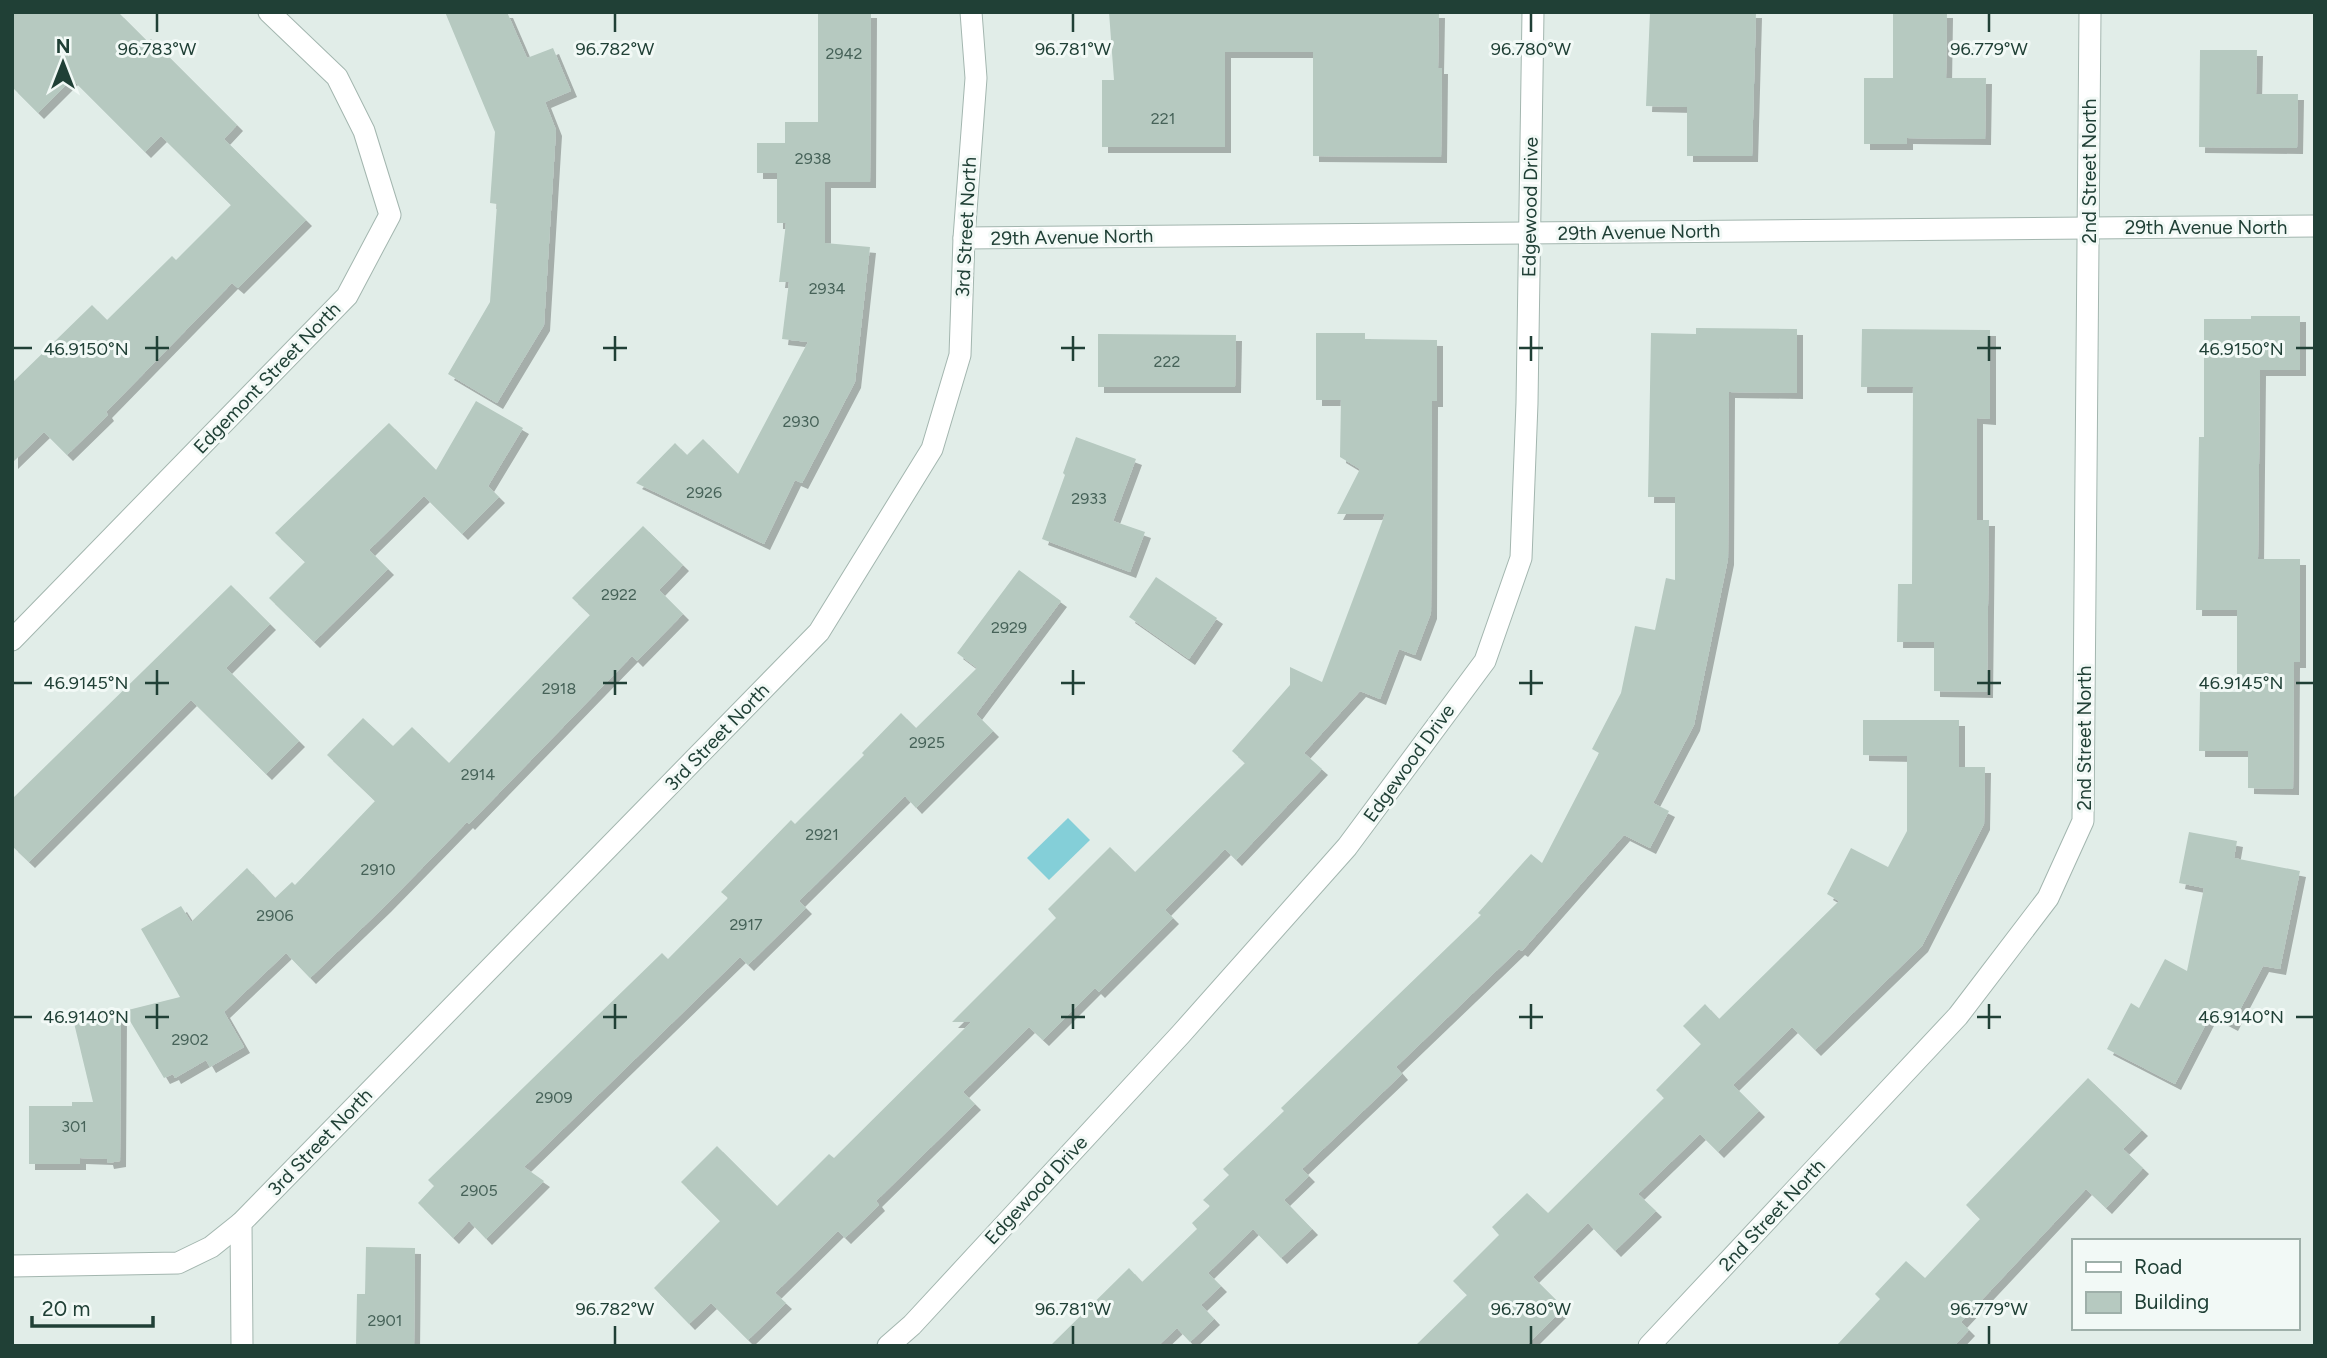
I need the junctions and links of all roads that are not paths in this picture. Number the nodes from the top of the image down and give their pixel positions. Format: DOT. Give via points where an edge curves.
graph roads {
  1 [pos="269,12"];
  2 [pos="971,12"];
  3 [pos="1533,12"];
  4 [pos="2090,12"];
  5 [pos="2315,226"];
  6 [pos="2088,228"];
  7 [pos="1530,233"];
  8 [pos="964,238"];
  9 [pos="12,640"];
  10 [pos="240,1223"];
  11 [pos="12,1266"];
  12 [pos="242,1346"];
  13 [pos="888,1346"];
  14 [pos="1649,1346"];
  1 -- 9 [label="street, Edgemont Street North" via="337,77 364,131 390,215 347,296"];
  2 -- 8 [label="street, 3rd Street North" via="976,78"];
  3 -- 7 [label="street, Edgewood Drive"];
  4 -- 6 [label="street, 2nd Street North"];
  5 -- 6 [label="street, 29th Avenue North"];
  6 -- 7 [label="street, 29th Avenue North"];
  6 -- 14 [label="street, 2nd Street North" via="2083,821 2048,898 1958,1016"];
  7 -- 8 [label="street, 29th Avenue North"];
  7 -- 13 [label="street, Edgewood Drive" via="1521,558 1485,660 1347,847 1171,1044"];
  8 -- 10 [label="street, 3rd Street North" via="960,355 932,449 819,632"];
  10 -- 11 [label="street" via="211,1247 178,1263"];
  10 -- 12 [label="street"];
}
